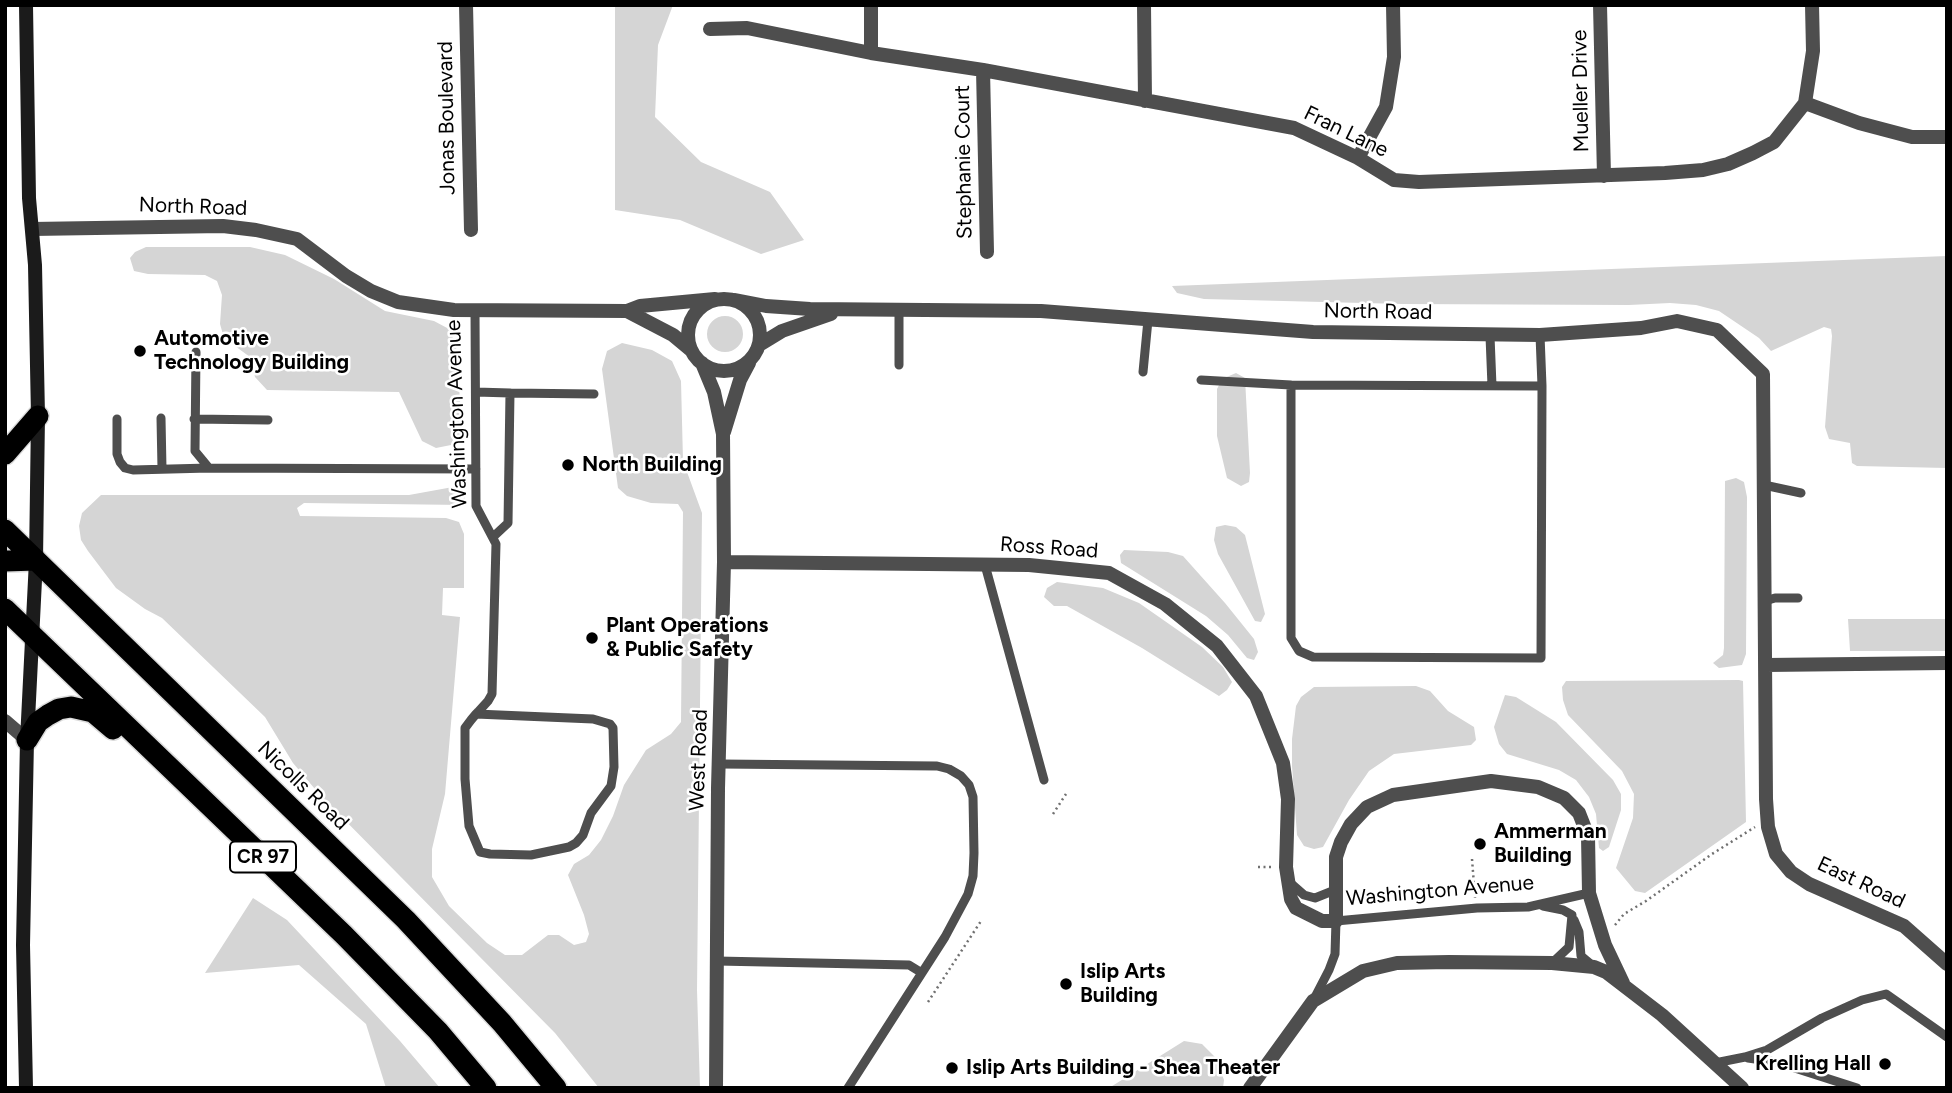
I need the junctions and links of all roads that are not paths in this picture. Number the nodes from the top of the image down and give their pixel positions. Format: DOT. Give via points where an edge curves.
graph roads {
  1 [pos="26,5"];
  2 [pos="466,5"];
  3 [pos="871,5"];
  4 [pos="1144,5"];
  5 [pos="1393,5"];
  6 [pos="1600,5"];
  7 [pos="1812,5"];
  8 [pos="710,29"];
  9 [pos="871,53"];
  10 [pos="983,70"];
  11 [pos="1144,101"];
  12 [pos="1805,103"];
  13 [pos="1947,137"];
  14 [pos="1359,158"];
  15 [pos="1604,176"];
  16 [pos="32,229"];
  17 [pos="471,230"];
  18 [pos="987,253"];
  19 [pos="715,299"];
  20 [pos="735,300"];
  21 [pos="475,310"];
  22 [pos="846,310"];
  23 [pos="899,310"];
  24 [pos="627,311"];
  25 [pos="1148,320"];
  26 [pos="1540,335"];
  27 [pos="1490,336"];
  28 [pos="759,345"];
  29 [pos="691,350"];
  30 [pos="195,352"];
  31 [pos="751,360"];
  32 [pos="702,363"];
  33 [pos="899,365"];
  34 [pos="1143,372"];
  35 [pos="1201,380"];
  36 [pos="1291,385"];
  37 [pos="1492,386"];
  38 [pos="1542,386"];
  39 [pos="476,392"];
  40 [pos="510,393"];
  41 [pos="594,394"];
  42 [pos="38,416"];
  43 [pos="160,418"];
  44 [pos="117,419"];
  45 [pos="194,419"];
  46 [pos="268,420"];
  47 [pos="723,434"];
  48 [pos="5,453"];
  49 [pos="209,468"];
  50 [pos="162,469"];
  51 [pos="476,469"];
  52 [pos="1765,485"];
  53 [pos="1801,493"];
  54 [pos="5,530"];
  55 [pos="494,537"];
  56 [pos="36,560"];
  57 [pos="5,561"];
  58 [pos="724,562"];
  59 [pos="985,565"];
  60 [pos="1798,598"];
  61 [pos="1765,601"];
  62 [pos="5,609"];
  63 [pos="31,634"];
  64 [pos="1947,663"];
  65 [pos="1766,665"];
  66 [pos="476,714"];
  67 [pos="5,721"];
  68 [pos="27,740"];
  69 [pos="720,764"];
  70 [pos="1044,780"];
  71 [pos="239,835"];
  72 [pos="1287,880"];
  73 [pos="1335,890"];
  74 [pos="1589,892"];
  75 [pos="1538,905"];
  76 [pos="1572,915"];
  77 [pos="1336,921"];
  78 [pos="717,961"];
  79 [pos="1552,963"];
  80 [pos="1947,964"];
  81 [pos="1594,967"];
  82 [pos="922,973"];
  83 [pos="1623,983"];
  84 [pos="1313,1001"];
  85 [pos="1947,1037"];
  86 [pos="1745,1057"];
  87 [pos="1715,1063"];
  88 [pos="26,1088"];
  89 [pos="486,1088"];
  90 [pos="556,1088"];
  91 [pos="716,1088"];
  92 [pos="848,1088"];
  93 [pos="1250,1088"];
  94 [pos="1742,1088"];
  95 [pos="1857,1088"];
  1 -- 16 [label="street"];
  2 -- 17 [label="street, Jonas Boulevard"];
  3 -- 9 [label="street"];
  4 -- 11 [label="street"];
  5 -- 14 [label="street" via="1394,57 1386,107"];
  6 -- 15 [label="street, Mueller Drive"];
  7 -- 12 [label="street, Fran Lane" via="1814,51"];
  8 -- 9 [label="street, Fran Lane" via="747,28"];
  9 -- 10 [label="street, Fran Lane"];
  10 -- 11 [label="street, Fran Lane"];
  10 -- 18 [label="street, Stephanie Court"];
  11 -- 14 [label="street, Fran Lane" via="1294,128"];
  12 -- 13 [label="street" via="1912,136"];
  12 -- 15 [label="street, Fran Lane" via="1774,142 1728,164"];
  14 -- 15 [label="street, Fran Lane" via="1394,180 1419,182"];
  16 -- 21 [label="street, North Road" via="223,226 256,230 297,239 346,276 398,302"];
  16 -- 42 [label="street"];
  19 -- 20 [label="street"];
  19 -- 24 [label="street, North Road"];
  19 -- 29 [label="street" via="703,304 690,321"];
  20 -- 22 [label="street, North Road"];
  20 -- 28 [label="street" via="755,314"];
  21 -- 24 [label="street, North Road"];
  21 -- 39 [label="lane, Washington Avenue"];
  22 -- 23 [label="street, North Road"];
  22 -- 28 [label="street, North Road" via="796,325"];
  23 -- 25 [label="street, North Road" via="1041,311"];
  23 -- 33 [label="lane"];
  24 -- 29 [label="street, North Road"];
  25 -- 27 [label="street, North Road" via="1313,332"];
  25 -- 34 [label="lane"];
  26 -- 27 [label="street, North Road"];
  26 -- 38 [label="lane"];
  26 -- 52 [label="street, North Road" via="1678,321 1717,330 1763,374"];
  27 -- 37 [label="lane"];
  28 -- 31 [label="street"];
  29 -- 32 [label="street"];
  30 -- 45 [label="lane"];
  31 -- 32 [label="street" via="729,371"];
  31 -- 47 [label="street, West Road"];
  32 -- 47 [label="street, West Road"];
  35 -- 36 [label="lane"];
  36 -- 37 [label="lane"];
  36 -- 38 [label="lane" via="1293,645 1313,657 1451,658 1541,658"];
  37 -- 38 [label="lane"];
  39 -- 40 [label="lane"];
  39 -- 51 [label="lane, Washington Avenue"];
  40 -- 41 [label="lane"];
  40 -- 55 [label="lane" via="508,523"];
  42 -- 48 [label="highway"];
  42 -- 56 [label="street"];
  43 -- 50 [label="lane"];
  44 -- 50 [label="lane" via="117,454 125,468"];
  45 -- 46 [label="lane"];
  45 -- 49 [label="lane" via="195,451"];
  47 -- 58 [label="street, West Road"];
  49 -- 50 [label="lane"];
  49 -- 51 [label="lane"];
  51 -- 55 [label="lane, Washington Avenue" via="476,506"];
  52 -- 53 [label="lane"];
  52 -- 61 [label="street, North Road"];
  54 -- 56 [label="highway, Nicolls Road / CR 97"];
  55 -- 66 [label="lane, Washington Avenue" via="494,682 492,694"];
  56 -- 57 [label="highway"];
  56 -- 63 [label="street"];
  56 -- 90 [label="highway, Nicolls Road / CR 97" via="406,920"];
  58 -- 59 [label="street, Ross Road"];
  58 -- 69 [label="street, West Road"];
  59 -- 70 [label="lane"];
  59 -- 72 [label="street, Ross Road" via="1109,573 1166,604 1217,646 1256,696 1283,763 1288,799"];
  60 -- 61 [label="lane"];
  61 -- 65 [label="street"];
  62 -- 63 [label="highway, CR 97"];
  63 -- 68 [label="street"];
  63 -- 71 [label="highway, CR 97"];
  64 -- 65 [label="street"];
  65 -- 80 [label="street, East Road" via="1768,827 1776,854 1809,884 1903,926"];
  66 -- 66 [label="lane, Washington Avenue" via="465,728 466,798 469,825 480,852 508,856 569,847 583,835 591,813 611,786 613,728 602,720"];
  67 -- 68 [label="street"];
  68 -- 71 [label="highway" via="38,722 59,709 93,712"];
  68 -- 88 [label="street"];
  69 -- 78 [label="street, West Road"];
  69 -- 82 [label="lane" via="937,766 961,776 973,797 973,876 962,908"];
  71 -- 89 [label="highway, CR 97" via="397,988"];
  72 -- 73 [label="lane" via="1315,898"];
  72 -- 77 [label="street, Ross Road" via="1296,908 1322,921"];
  73 -- 74 [label="street, Washington Avenue" via="1341,842 1367,807 1393,795 1491,781 1524,784 1564,798 1588,836"];
  73 -- 77 [label="street, Washington Avenue"];
  74 -- 75 [label="lane, Washington Avenue"];
  74 -- 83 [label="street, Washington Avenue" via="1605,945"];
  75 -- 76 [label="lane"];
  75 -- 77 [label="lane, Washington Avenue"];
  76 -- 79 [label="lane" via="1569,947"];
  76 -- 81 [label="lane" via="1581,956"];
  77 -- 84 [label="lane, Washington Avenue" via="1335,954"];
  78 -- 82 [label="lane" via="909,965"];
  78 -- 91 [label="street, West Road"];
  79 -- 81 [label="street, Washington Avenue"];
  79 -- 84 [label="street, Washington Avenue" via="1397,964 1363,971"];
  81 -- 83 [label="street, Washington Avenue"];
  82 -- 92 [label="lane"];
  83 -- 87 [label="street, Washington Avenue"];
  84 -- 93 [label="street, Washington Avenue"];
  85 -- 86 [label="lane" via="1886,994 1862,1000"];
  86 -- 87 [label="lane"];
  86 -- 95 [label="lane"];
  87 -- 94 [label="street, Washington Avenue"];
}
